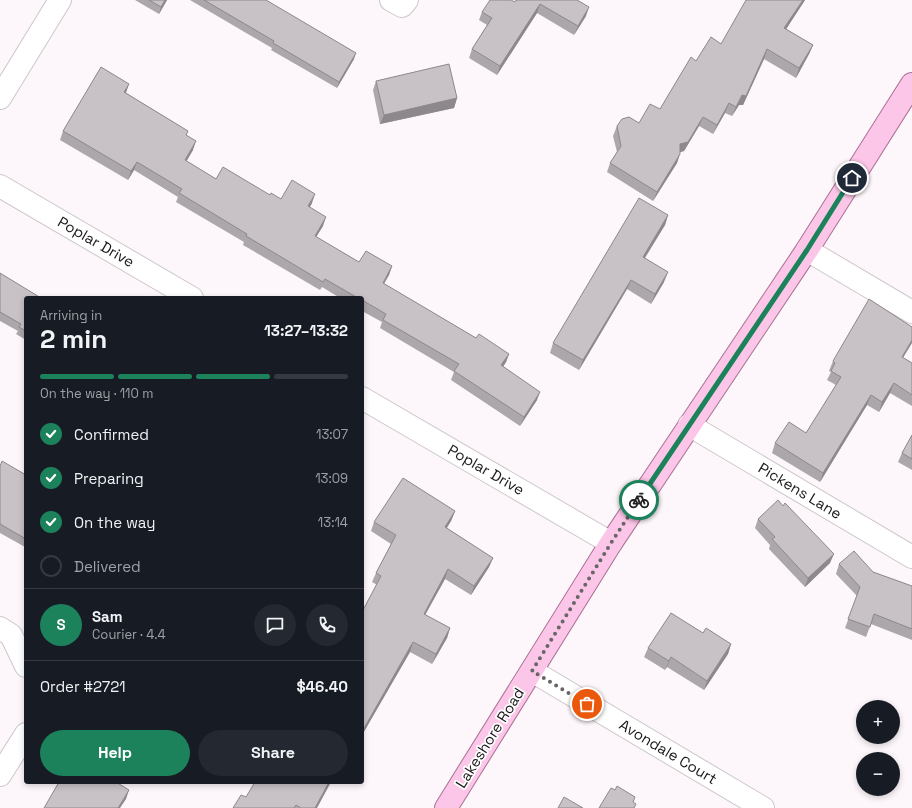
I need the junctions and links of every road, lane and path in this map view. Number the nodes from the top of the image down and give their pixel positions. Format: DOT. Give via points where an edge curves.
graph roads {
  1 [pos="60,0"];
  2 [pos="912,84"];
  3 [pos="0,98"];
  4 [pos="0,186"];
  5 [pos="807,250"];
  6 [pos="189,296"];
  7 [pos="912,312"];
  8 [pos="364,399"];
  9 [pos="689,425"];
  10 [pos="611,543"];
  11 [pos="912,557"];
  12 [pos="0,628"];
  13 [pos="24,662"];
  14 [pos="532,671"];
  15 [pos="24,737"];
  16 [pos="0,775"];
  17 [pos="446,808"];
  18 [pos="763,808"];
  1 -- 3 [label="street"];
  2 -- 5 [label="main road, Lakeshore Road"];
  4 -- 6 [label="street, Poplar Drive"];
  5 -- 7 [label="street"];
  5 -- 9 [label="main road, Lakeshore Road"];
  8 -- 10 [label="street, Poplar Drive"];
  9 -- 10 [label="main road, Lakeshore Road"];
  9 -- 11 [label="street, Pickens Lane"];
  10 -- 14 [label="main road, Lakeshore Road"];
  12 -- 13 [label="street" via="11,635"];
  14 -- 17 [label="main road, Lakeshore Road"];
  14 -- 18 [label="street, Avondale Court"];
  15 -- 16 [label="street"];
}
